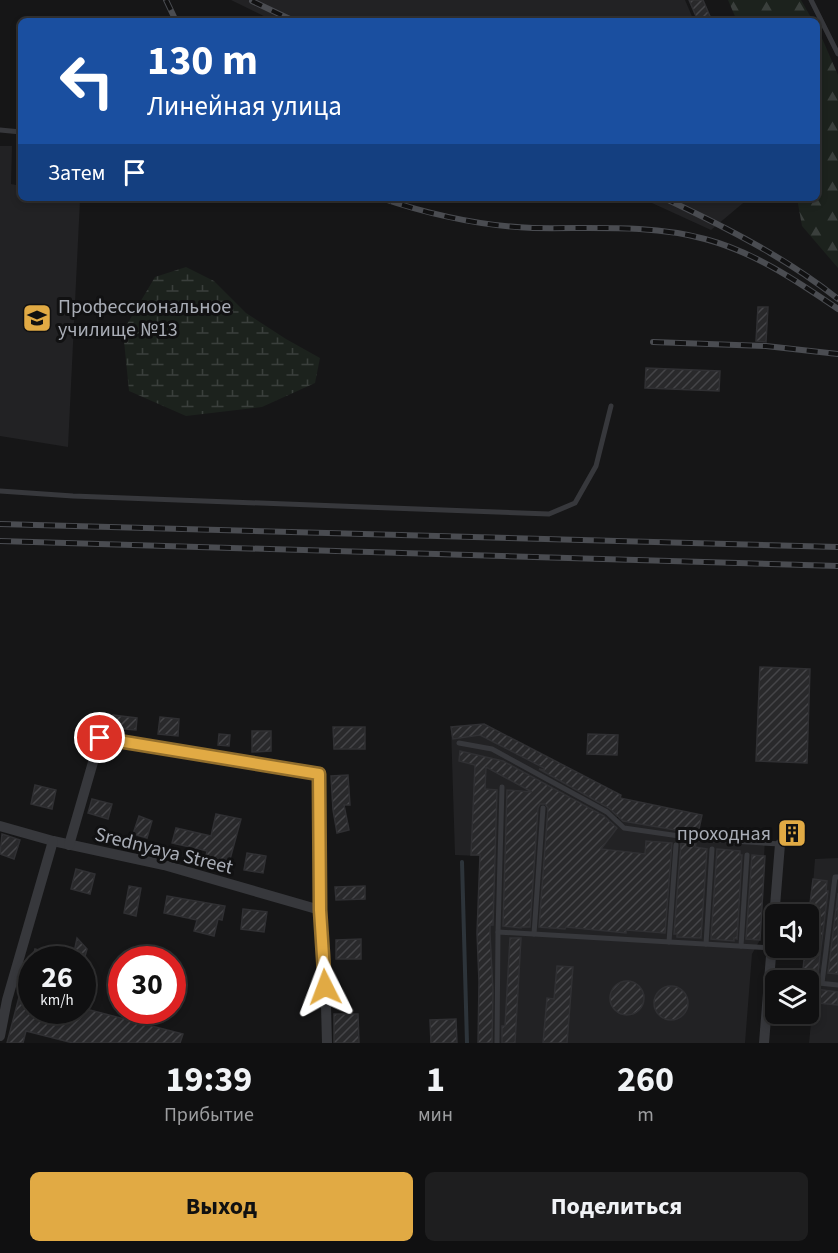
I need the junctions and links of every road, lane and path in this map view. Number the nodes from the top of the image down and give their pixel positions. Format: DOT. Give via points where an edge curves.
graph roads {
  1 [pos="811,0"];
  2 [pos="838,54"];
  3 [pos="0,130"];
  4 [pos="18,132"];
  5 [pos="611,406"];
  6 [pos="0,491"];
  7 [pos="459,743"];
  8 [pos="502,787"];
  9 [pos="543,808"];
  10 [pos="0,826"];
  11 [pos="53,841"];
  12 [pos="780,844"];
  13 [pos="69,845"];
  14 [pos="676,845"];
  15 [pos="712,849"];
  16 [pos="747,855"];
  17 [pos="838,877"];
  18 [pos="775,904"];
  19 [pos="320,910"];
  20 [pos="498,932"];
  21 [pos="534,934"];
  22 [pos="669,942"];
  23 [pos="706,944"];
  24 [pos="741,946"];
  25 [pos="765,948"];
  26 [pos="819,983"];
  27 [pos="822,983"];
  28 [pos="838,985"];
  29 [pos="766,1024"];
  30 [pos="0,1036"];
  31 [pos="327,1043"];
  32 [pos="497,1043"];
  33 [pos="764,1043"];
  1 -- 2 [label="lane"];
  3 -- 4 [label="lane"];
  5 -- 6 [label="lane" via="596,466 575,503 549,514"];
  7 -- 12 [label="lane" via="492,749 607,812 624,828 700,839"];
  8 -- 20 [label="lane"];
  9 -- 21 [label="lane"];
  10 -- 11 [label="street, Srednyaya Street"];
  11 -- 13 [label="street, Srednyaya Street"];
  11 -- 30 [label="street"];
  12 -- 18 [label="street"];
  13 -- 19 [label="street, Srednyaya Street" via="164,865"];
  13 -- 19 [label="street" via="100,738 319,774"];
  14 -- 22 [label="lane"];
  15 -- 23 [label="lane"];
  16 -- 24 [label="lane"];
  17 -- 27 [label="lane" via="835,876"];
  19 -- 31 [label="street"];
  20 -- 21 [label="lane"];
  20 -- 32 [label="lane"];
  21 -- 22 [label="lane"];
  22 -- 23 [label="lane"];
  23 -- 24 [label="lane"];
  24 -- 25 [label="lane"];
  26 -- 27 [label="lane"];
  27 -- 28 [label="lane"];
  29 -- 33 [label="street"];
}
